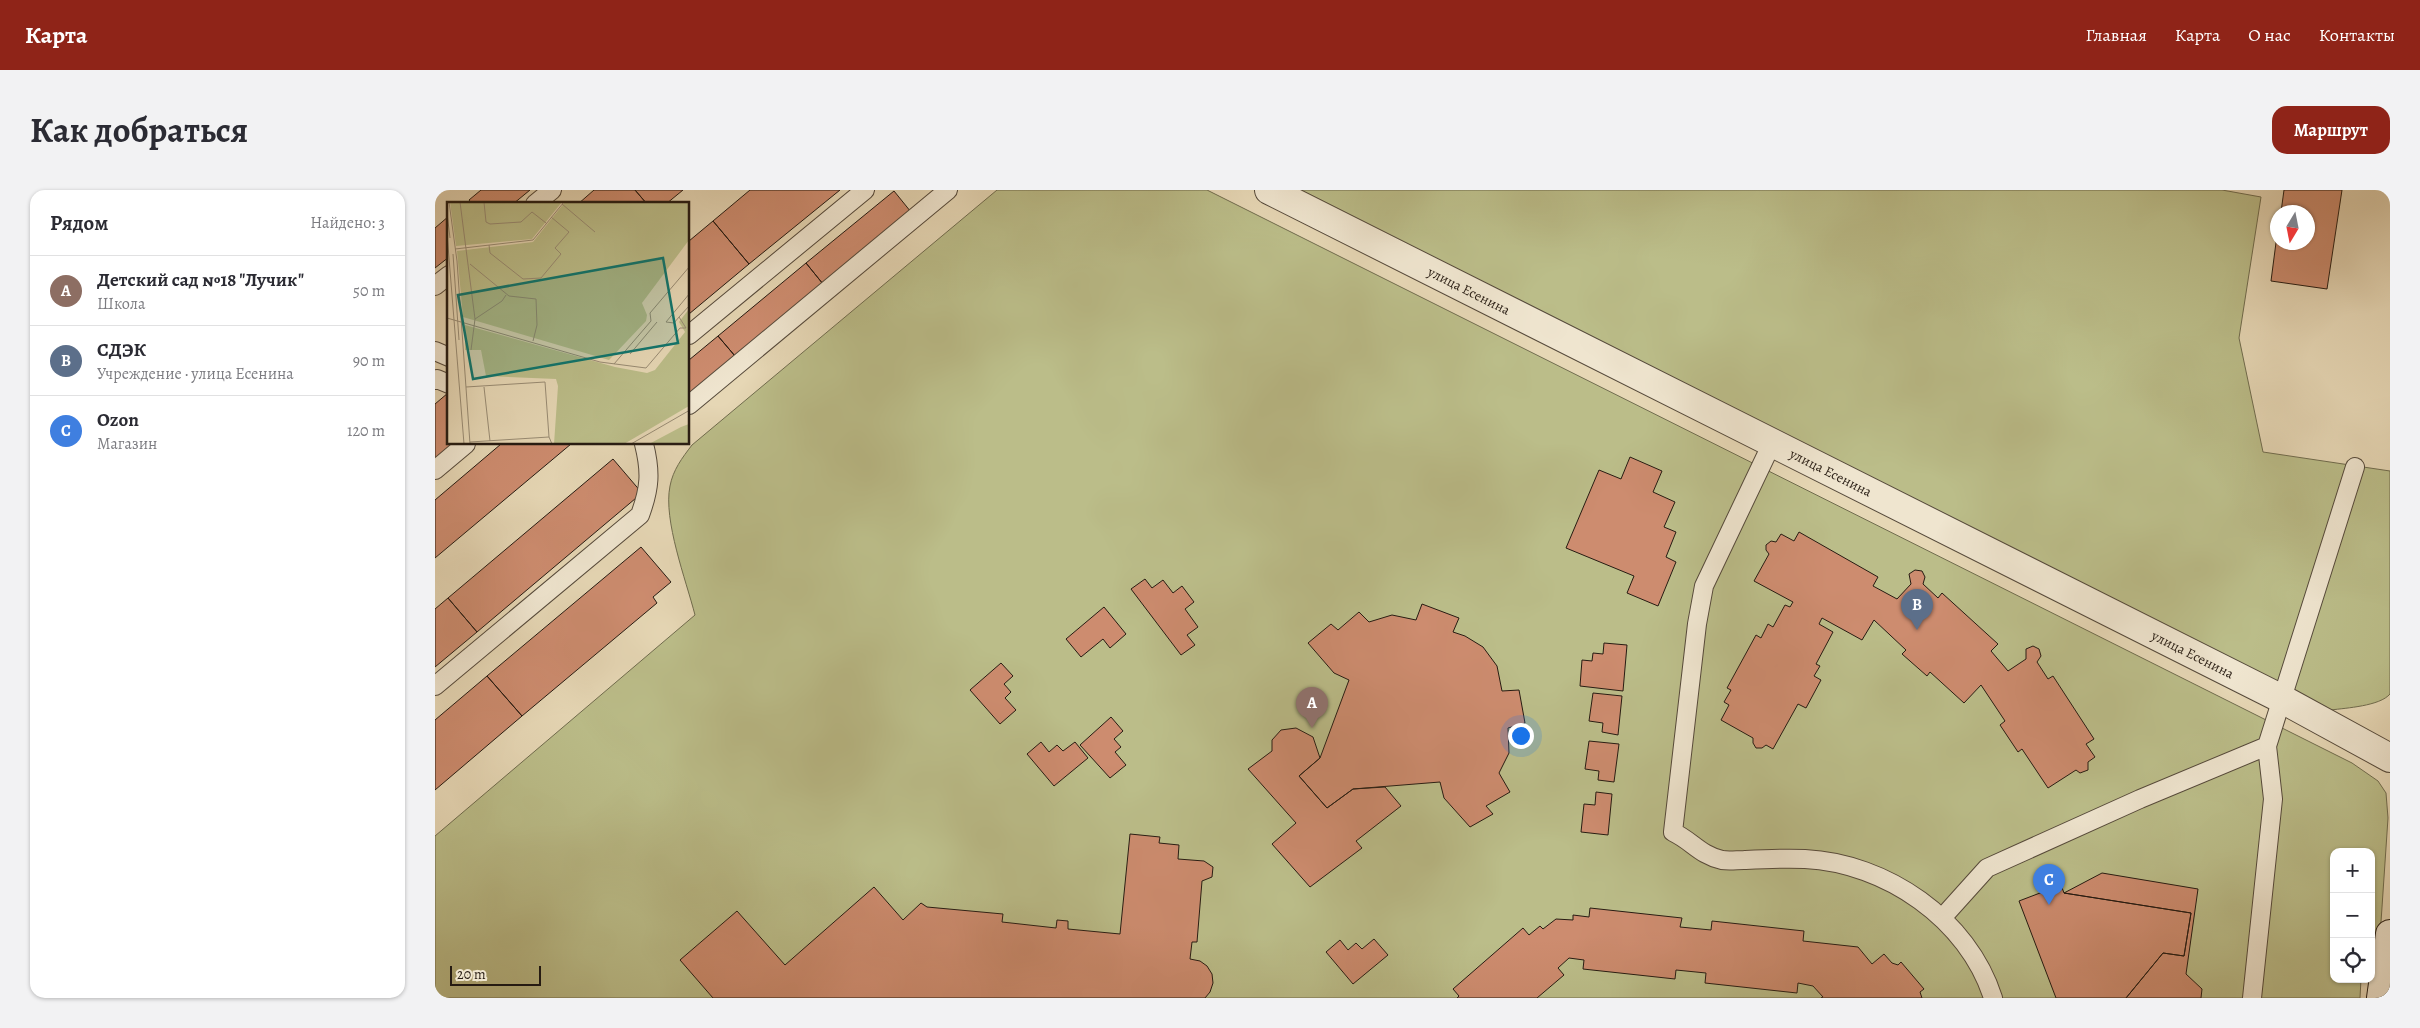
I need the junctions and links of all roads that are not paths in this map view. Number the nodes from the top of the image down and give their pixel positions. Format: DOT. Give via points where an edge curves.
graph roads {
  1 [pos="552,190"];
  2 [pos="865,190"];
  3 [pos="949,190"];
  4 [pos="1269,190"];
  5 [pos="537,202"];
  6 [pos="447,277"];
  7 [pos="435,286"];
  8 [pos="690,334"];
  9 [pos="435,351"];
  10 [pos="447,356"];
  11 [pos="435,380"];
  12 [pos="447,383"];
  13 [pos="690,404"];
  14 [pos="1772,443"];
  15 [pos="465,445"];
  16 [pos="644,445"];
  17 [pos="2355,467"];
  18 [pos="435,470"];
  19 [pos="435,686"];
  20 [pos="2281,699"];
  21 [pos="2267,746"];
  22 [pos="2390,758"];
  23 [pos="1942,918"];
  24 [pos="2390,934"];
  25 [pos="1993,998"];
  26 [pos="2252,998"];
  27 [pos="2381,998"];
  1 -- 5 [label="lane"];
  2 -- 8 [label="lane"];
  3 -- 13 [label="lane"];
  4 -- 14 [label="street, улица Есенина"];
  6 -- 7 [label="lane"];
  9 -- 10 [label="lane"];
  11 -- 12 [label="lane"];
  14 -- 20 [label="street, улица Есенина"];
  14 -- 23 [label="lane" via="1704,586 1673,832 1686,838 1699,852 1723,860 1806,859 1835,862 1863,870 1915,897"];
  15 -- 18 [label="lane"];
  16 -- 19 [label="lane" via="649,463 649,490 640,515"];
  17 -- 20 [label="lane"];
  20 -- 21 [label="lane"];
  20 -- 22 [label="street, улица Есенина"];
  21 -- 23 [label="lane" via="1987,868"];
  21 -- 26 [label="lane" via="2273,799"];
  23 -- 25 [label="lane" via="1968,950"];
  24 -- 27 [label="street"];
}
